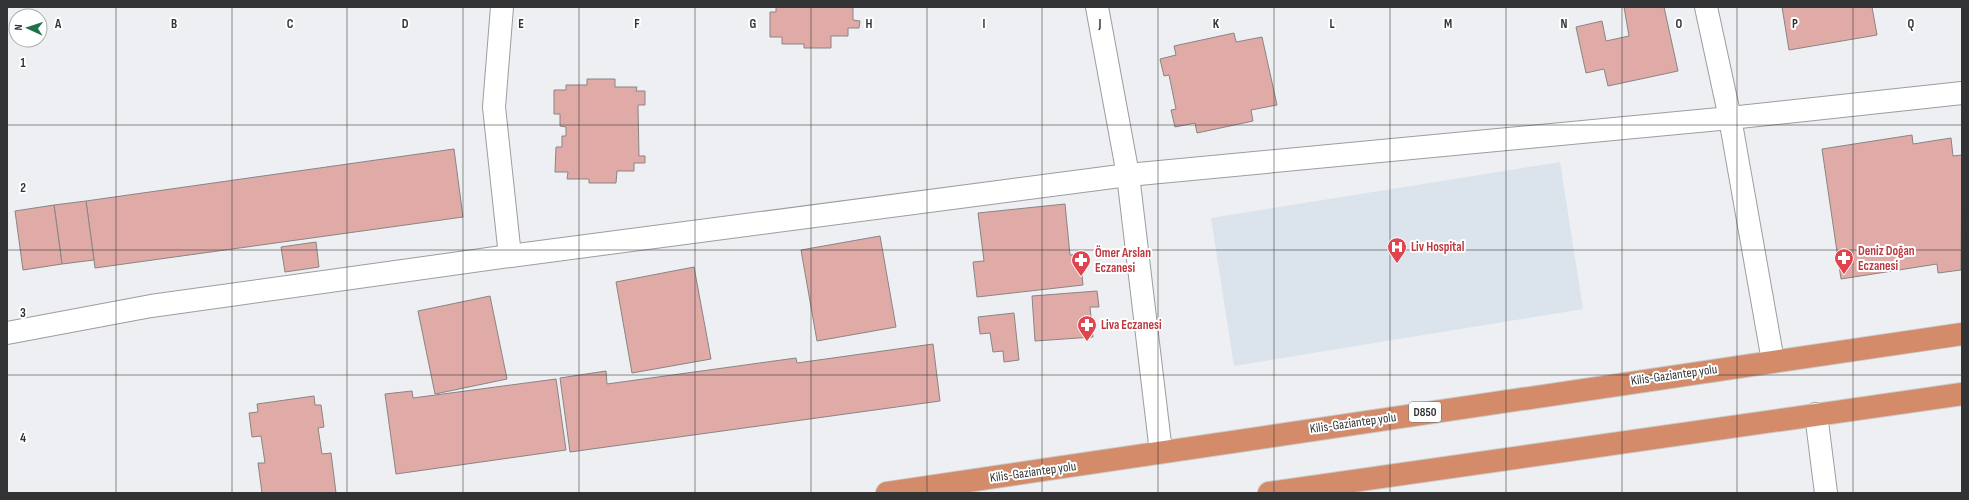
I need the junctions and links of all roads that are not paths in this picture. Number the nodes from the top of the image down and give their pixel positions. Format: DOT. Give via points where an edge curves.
graph roads {
  1 [pos="502,7"];
  2 [pos="1097,7"];
  3 [pos="1706,7"];
  4 [pos="1962,93"];
  5 [pos="1730,118"];
  6 [pos="1128,175"];
  7 [pos="510,256"];
  8 [pos="7,333"];
  9 [pos="1962,334"];
  10 [pos="1773,361"];
  11 [pos="1962,394"];
  12 [pos="1816,414"];
  13 [pos="1161,452"];
  14 [pos="887,493"];
  15 [pos="1269,493"];
  16 [pos="1826,493"];
  1 -- 7 [label="street" via="494,106"];
  2 -- 6 [label="street"];
  3 -- 5 [label="street"];
  4 -- 5 [label="street"];
  5 -- 6 [label="street"];
  5 -- 10 [label="street"];
  6 -- 7 [label="street"];
  6 -- 13 [label="street"];
  7 -- 8 [label="street" via="151,306"];
  9 -- 10 [label="highway, Kilis-Gaziantep yolu / D850"];
  10 -- 13 [label="highway, Kilis-Gaziantep yolu / D850"];
  11 -- 12 [label="highway"];
  12 -- 15 [label="highway"];
  12 -- 16 [label="street"];
  13 -- 14 [label="highway, Kilis-Gaziantep yolu / D850"];
}
